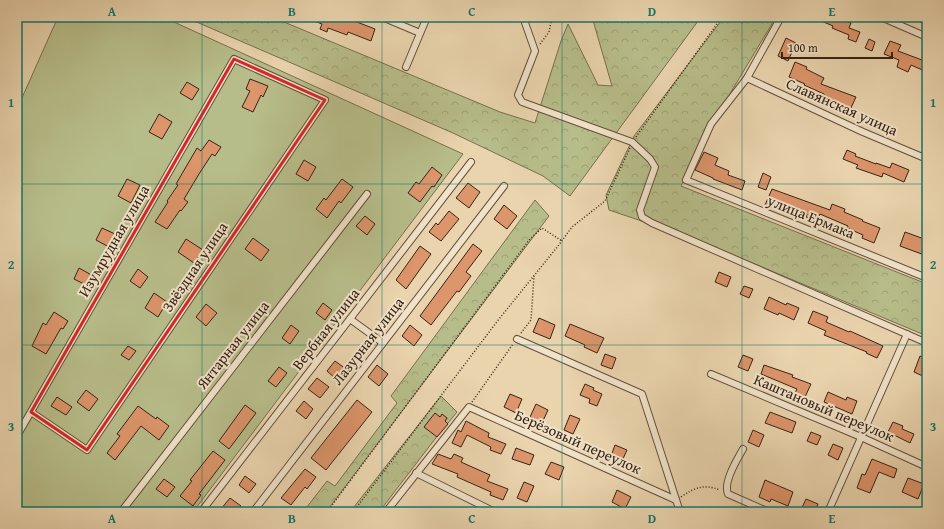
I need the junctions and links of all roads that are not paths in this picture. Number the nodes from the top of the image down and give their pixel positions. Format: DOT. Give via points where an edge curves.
graph roads {
  1 [pos="382,17"];
  2 [pos="427,17"];
  3 [pos="523,17"];
  4 [pos="782,17"];
  5 [pos="881,17"];
  6 [pos="420,34"];
  7 [pos="927,37"];
  8 [pos="406,67"];
  9 [pos="747,78"];
  10 [pos="325,100"];
  11 [pos="927,159"];
  12 [pos="471,162"];
  13 [pos="504,186"];
  14 [pos="366,194"];
  15 [pos="927,278"];
  16 [pos="350,319"];
  17 [pos="907,334"];
  18 [pos="517,339"];
  19 [pos="383,343"];
  20 [pos="927,343"];
  21 [pos="711,374"];
  22 [pos="31,412"];
  23 [pos="17,436"];
  24 [pos="861,437"];
  25 [pos="743,449"];
  26 [pos="927,467"];
  27 [pos="416,473"];
  28 [pos="676,500"];
  29 [pos="121,512"];
  30 [pos="201,512"];
  31 [pos="253,512"];
  32 [pos="386,512"];
  33 [pos="495,512"];
  34 [pos="680,512"];
  35 [pos="769,512"];
  36 [pos="828,512"];
  1 -- 6 [label="street"];
  2 -- 6 [label="street"];
  3 -- 17 [label="street" via="535,51 518,95 522,102 632,142 650,159 655,167 640,210 642,217"];
  4 -- 9 [label="street"];
  5 -- 7 [label="street"];
  6 -- 8 [label="street"];
  9 -- 11 [label="street, Славянская улица"];
  9 -- 15 [label="street, улица Ермака" via="711,124 686,180"];
  10 -- 22 [label="street, Звёздная улица" via="87,450"];
  10 -- 22 [label="street, Изумрудная улица" via="234,59"];
  12 -- 16 [label="street, Вербная улица"];
  13 -- 19 [label="street, Лазурная улица"];
  14 -- 29 [label="street, Янтарная улица"];
  16 -- 19 [label="street"];
  16 -- 30 [label="street, Вербная улица"];
  17 -- 20 [label="street"];
  17 -- 24 [label="street"];
  18 -- 28 [label="street" via="642,394"];
  19 -- 31 [label="street, Лазурная улица"];
  21 -- 24 [label="street, Каштановый переулок"];
  22 -- 23 [label="street, Изумрудная улица"];
  24 -- 26 [label="street, Каштановый переулок"];
  24 -- 36 [label="street"];
  25 -- 35 [label="street" via="727,482 728,494"];
  27 -- 28 [label="street, Берёзовый переулок" via="469,407"];
  27 -- 32 [label="street"];
  27 -- 33 [label="street"];
  28 -- 34 [label="street"];
}
